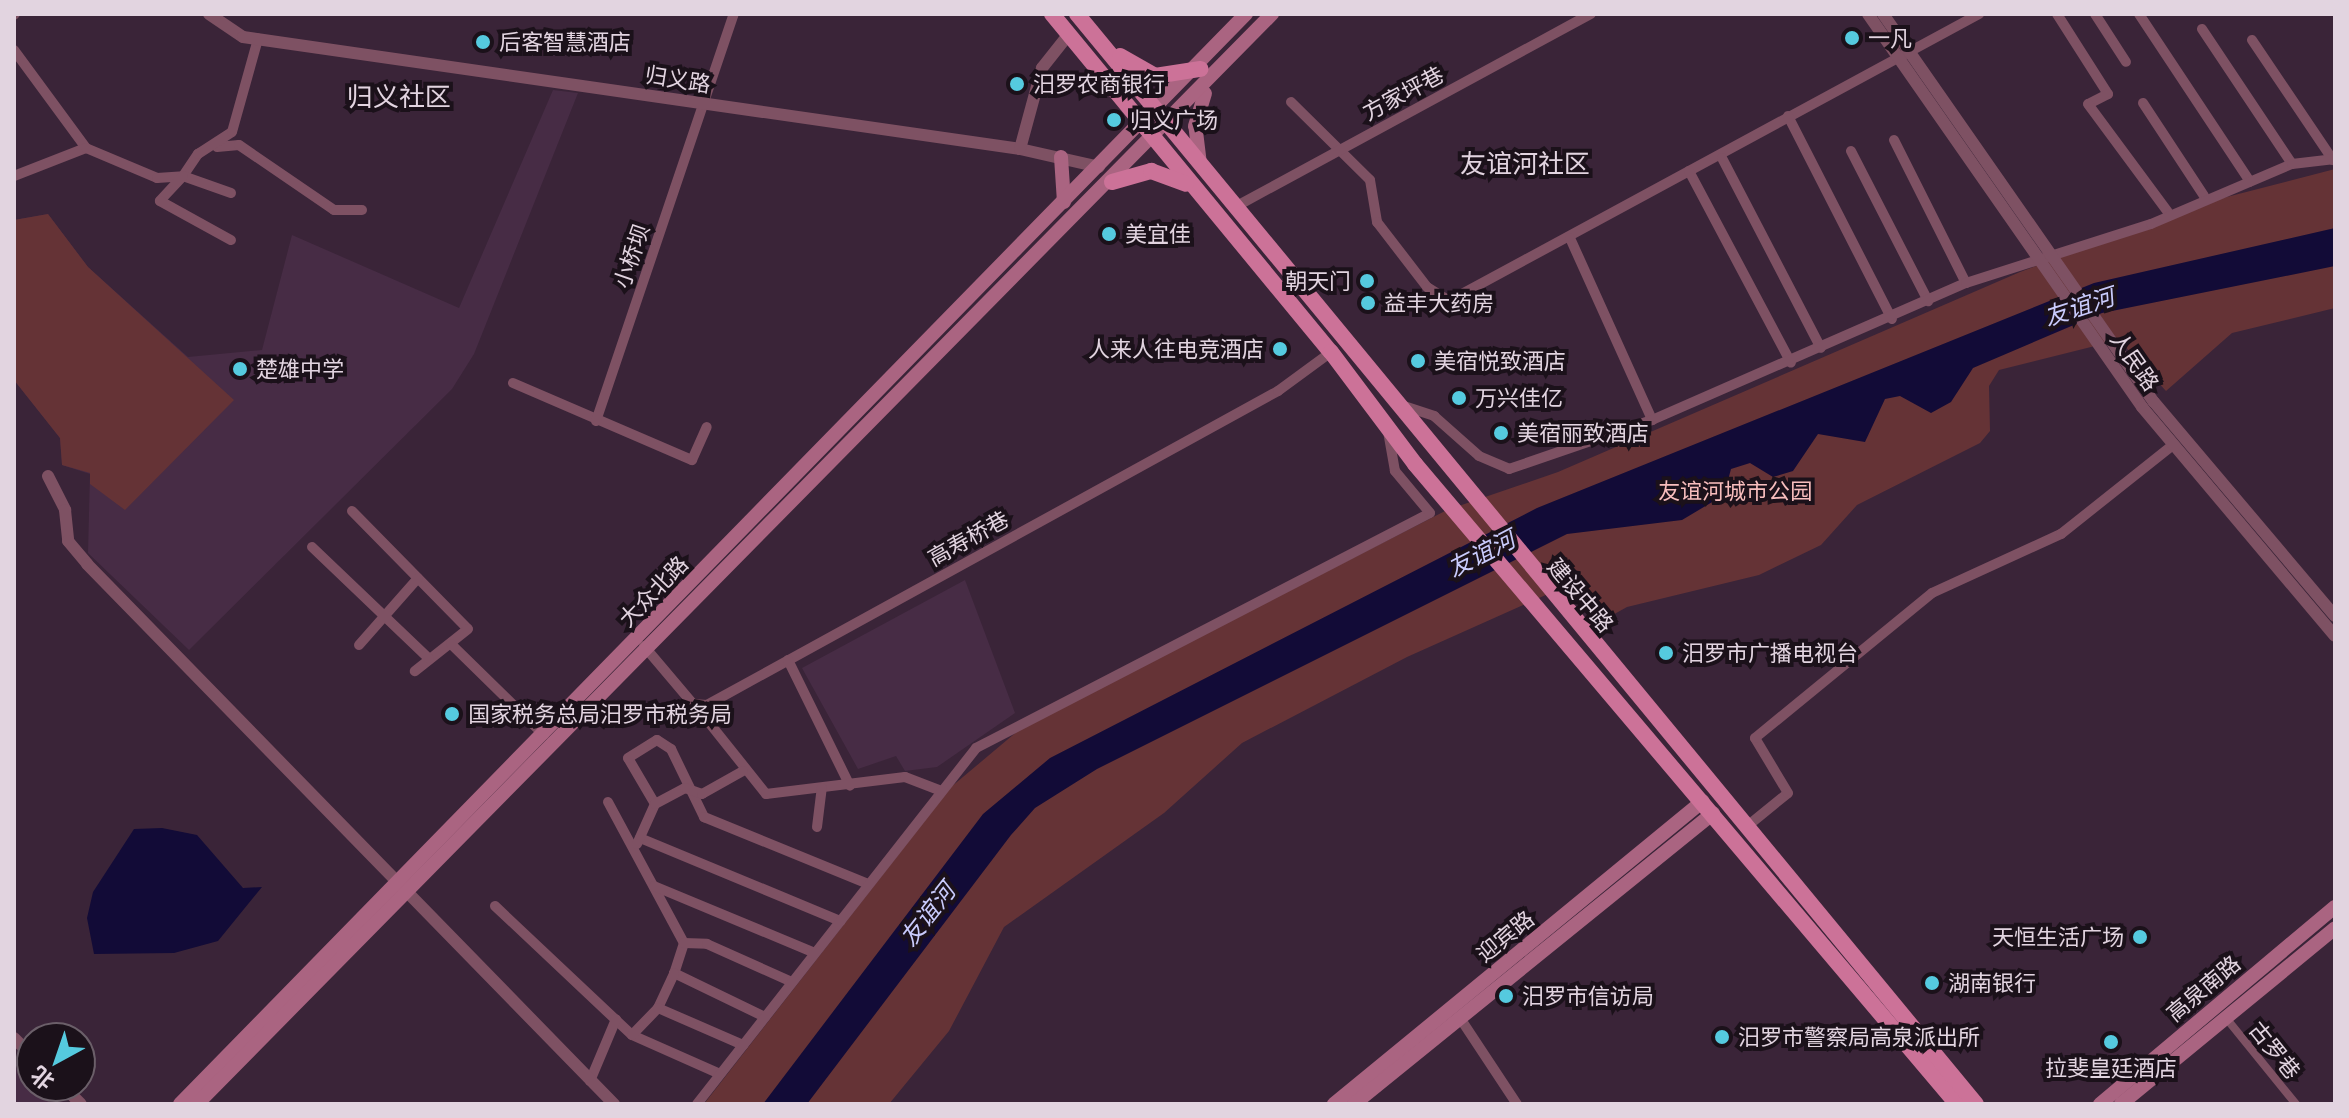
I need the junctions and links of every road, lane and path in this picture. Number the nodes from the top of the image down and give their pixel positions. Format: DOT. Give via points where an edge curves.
graph roads {
  1 [pos="209,14"];
  2 [pos="218,14"];
  3 [pos="734,14"];
  4 [pos="1052,14"];
  5 [pos="1246,14"];
  6 [pos="1272,14"];
  7 [pos="1591,14"];
  8 [pos="1868,14"];
  9 [pos="1883,14"];
  10 [pos="1979,14"];
  11 [pos="2057,14"];
  12 [pos="2095,14"];
  13 [pos="2139,14"];
  14 [pos="1085,17"];
  15 [pos="2202,29"];
  16 [pos="1069,34"];
  17 [pos="258,39"];
  18 [pos="2252,40"];
  19 [pos="1106,46"];
  20 [pos="14,50"];
  21 [pos="1905,54"];
  22 [pos="2126,62"];
  23 [pos="1206,74"];
  24 [pos="706,100"];
  25 [pos="1291,102"];
  26 [pos="2143,103"];
  27 [pos="1158,110"];
  28 [pos="1788,116"];
  29 [pos="1144,123"];
  30 [pos="1169,125"];
  31 [pos="1155,138"];
  32 [pos="1894,140"];
  33 [pos="1021,145"];
  34 [pos="1340,146"];
  35 [pos="217,147"];
  36 [pos="86,148"];
  37 [pos="1851,151"];
  38 [pos="1061,157"];
  39 [pos="1722,158"];
  40 [pos="2334,160"];
  41 [pos="1102,164"];
  42 [pos="1200,164"];
  43 [pos="2292,164"];
  44 [pos="1689,171"];
  45 [pos="14,176"];
  46 [pos="183,176"];
  47 [pos="1112,182"];
  48 [pos="2250,182"];
  49 [pos="1193,188"];
  50 [pos="231,193"];
  51 [pos="2204,196"];
  52 [pos="1064,202"];
  53 [pos="1235,207"];
  54 [pos="362,210"];
  55 [pos="2168,212"];
  56 [pos="1570,238"];
  57 [pos="231,240"];
  58 [pos="2051,265"];
  59 [pos="1966,283"];
  60 [pos="1928,301"];
  61 [pos="1892,319"];
  62 [pos="2099,336"];
  63 [pos="1821,348"];
  64 [pos="1331,352"];
  65 [pos="1791,363"];
  66 [pos="513,383"];
  67 [pos="1404,406"];
  68 [pos="1652,420"];
  69 [pos="596,421"];
  70 [pos="1387,423"];
  71 [pos="707,427"];
  72 [pos="2173,445"];
  73 [pos="48,476"];
  74 [pos="352,511"];
  75 [pos="312,547"];
  76 [pos="418,578"];
  77 [pos="385,616"];
  78 [pos="2335,616"];
  79 [pos="2335,636"];
  80 [pos="451,644"];
  81 [pos="641,644"];
  82 [pos="359,645"];
  83 [pos="428,658"];
  84 [pos="788,660"];
  85 [pos="415,671"];
  86 [pos="693,704"];
  87 [pos="544,735"];
  88 [pos="743,771"];
  89 [pos="850,786"];
  90 [pos="685,788"];
  91 [pos="822,788"];
  92 [pos="941,791"];
  93 [pos="608,802"];
  94 [pos="655,804"];
  95 [pos="1708,807"];
  96 [pos="817,827"];
  97 [pos="1745,828"];
  98 [pos="640,838"];
  99 [pos="635,850"];
  100 [pos="868,884"];
  101 [pos="654,886"];
  102 [pos="403,887"];
  103 [pos="495,906"];
  104 [pos="2335,907"];
  105 [pos="840,921"];
  106 [pos="2335,928"];
  107 [pos="684,943"];
  108 [pos="815,953"];
  109 [pos="674,973"];
  110 [pos="792,982"];
  111 [pos="658,1008"];
  112 [pos="765,1017"];
  113 [pos="1460,1018"];
  114 [pos="2226,1018"];
  115 [pos="616,1019"];
  116 [pos="632,1035"];
  117 [pos="743,1045"];
  118 [pos="720,1074"];
  119 [pos="590,1081"];
  120 [pos="180,1104"];
  121 [pos="197,1104"];
  122 [pos="614,1104"];
  123 [pos="697,1104"];
  124 [pos="1334,1104"];
  125 [pos="1354,1104"];
  126 [pos="1517,1104"];
  127 [pos="1957,1104"];
  128 [pos="1976,1104"];
  129 [pos="2100,1104"];
  130 [pos="2121,1104"];
  131 [pos="2296,1104"];
  1 -- 17 [label="street, 归义路"];
  2 -- 24 [label="street" via="246,31"];
  3 -- 24 [label="street, 小桥坝"];
  4 -- 16 [label="main road, 建设中路"];
  5 -- 23 [label="main road"];
  6 -- 23 [label="main road"];
  7 -- 34 [label="street, 方家坪巷"];
  8 -- 21 [label="street, 人民路"];
  9 -- 21 [label="street, 人民路"];
  10 -- 21 [label="street"];
  11 -- 55 [label="street" via="2108,94 2088,104"];
  12 -- 22 [label="street"];
  13 -- 48 [label="street"];
  14 -- 19 [label="main road"];
  15 -- 43 [label="street"];
  16 -- 29 [label="main road, 建设中路"];
  16 -- 33 [label="street" via="1042,68"];
  17 -- 24 [label="street, 归义路"];
  17 -- 35 [label="street" via="232,132"];
  18 -- 40 [label="street"];
  19 -- 23 [label="main road" via="1155,76"];
  19 -- 27 [label="main road, 建设中路"];
  20 -- 36 [label="street"];
  21 -- 28 [label="street"];
  21 -- 58 [label="street, 人民路"];
  23 -- 27 [label="main road, 大众北路"];
  23 -- 30 [label="main road, 大众北路"];
  23 -- 42 [label="main road" via="1195,126"];
  24 -- 33 [label="street"];
  24 -- 69 [label="street, 小桥坝"];
  25 -- 34 [label="street"];
  26 -- 51 [label="street"];
  27 -- 29 [label="main road, 大众北路"];
  27 -- 30 [label="main road, 建设中路"];
  28 -- 39 [label="street"];
  28 -- 61 [label="street"];
  29 -- 31 [label="main road, 建设中路"];
  29 -- 41 [label="main road, 大众北路"];
  30 -- 31 [label="main road, 大众北路"];
  30 -- 42 [label="main road, 建设中路"];
  31 -- 47 [label="main road, 大众北路"];
  31 -- 49 [label="main road, 建设中路"];
  32 -- 59 [label="street"];
  33 -- 38 [label="street"];
  33 -- 41 [label="street"];
  34 -- 53 [label="street, 方家坪巷"];
  34 -- 56 [label="street" via="1370,180 1377,222 1427,287 1449,301"];
  35 -- 46 [label="street" via="198,154"];
  35 -- 54 [label="street" via="239,145 334,210"];
  36 -- 45 [label="street"];
  36 -- 46 [label="street" via="157,178"];
  37 -- 60 [label="street"];
  38 -- 41 [label="street"];
  38 -- 52 [label="main road"];
  39 -- 44 [label="street"];
  39 -- 63 [label="street"];
  40 -- 43 [label="street"];
  41 -- 52 [label="main road, 大众北路"];
  42 -- 53 [label="main road, 建设中路"];
  43 -- 48 [label="street"];
  44 -- 56 [label="street"];
  44 -- 65 [label="street"];
  46 -- 50 [label="street"];
  46 -- 57 [label="street" via="160,201"];
  47 -- 49 [label="main road" via="1151,171"];
  47 -- 81 [label="main road, 大众北路"];
  48 -- 51 [label="street"];
  49 -- 64 [label="main road, 建设中路"];
  51 -- 55 [label="street"];
  52 -- 81 [label="main road, 大众北路"];
  53 -- 67 [label="main road, 建设中路"];
  55 -- 58 [label="street"];
  56 -- 68 [label="street"];
  58 -- 59 [label="street"];
  58 -- 62 [label="street, 人民路"];
  59 -- 60 [label="street"];
  60 -- 61 [label="street"];
  61 -- 63 [label="street"];
  62 -- 72 [label="street, 人民路"];
  62 -- 78 [label="street, 人民路"];
  63 -- 65 [label="street"];
  64 -- 70 [label="main road, 建设中路"];
  64 -- 84 [label="street, 高寿桥巷" via="1278,391"];
  65 -- 68 [label="street"];
  66 -- 69 [label="street"];
  67 -- 68 [label="street" via="1434,416 1479,456 1509,469"];
  67 -- 97 [label="main road, 建设中路" via="1432,449"];
  69 -- 71 [label="street" via="692,460"];
  70 -- 92 [label="street" via="1395,471 1430,513 1044,709 976,748"];
  70 -- 95 [label="main road, 建设中路" via="1536,609"];
  72 -- 79 [label="street, 人民路"];
  72 -- 97 [label="street" via="2061,534 1932,593 1755,738 1788,793"];
  73 -- 102 [label="street" via="65,510 68,541 87,564"];
  74 -- 76 [label="street"];
  75 -- 77 [label="street"];
  76 -- 77 [label="street"];
  76 -- 80 [label="street" via="468,629"];
  77 -- 82 [label="street"];
  77 -- 83 [label="street"];
  80 -- 83 [label="street"];
  80 -- 87 [label="street"];
  81 -- 86 [label="street"];
  81 -- 87 [label="main road, 大众北路"];
  81 -- 102 [label="main road, 大众北路"];
  83 -- 85 [label="street"];
  84 -- 86 [label="street, 高寿桥巷" via="707,705"];
  84 -- 89 [label="street"];
  86 -- 88 [label="street"];
  87 -- 102 [label="main road, 大众北路"];
  88 -- 90 [label="street" via="702,794"];
  88 -- 91 [label="street" via="766,794"];
  89 -- 91 [label="street"];
  89 -- 92 [label="street" via="905,777"];
  90 -- 94 [label="street"];
  90 -- 94 [label="street" via="671,749 657,740 628,758"];
  90 -- 100 [label="street" via="704,817"];
  91 -- 96 [label="street"];
  92 -- 100 [label="street"];
  93 -- 99 [label="street"];
  94 -- 98 [label="street"];
  95 -- 113 [label="main road, 迎宾路"];
  95 -- 124 [label="main road, 迎宾路"];
  95 -- 127 [label="main road, 建设中路"];
  97 -- 128 [label="main road, 建设中路"];
  98 -- 99 [label="street"];
  98 -- 105 [label="street"];
  99 -- 101 [label="street"];
  100 -- 105 [label="street"];
  101 -- 107 [label="street"];
  101 -- 108 [label="street"];
  102 -- 119 [label="street"];
  102 -- 120 [label="main road, 大众北路"];
  102 -- 121 [label="main road, 大众北路"];
  103 -- 115 [label="street"];
  104 -- 129 [label="main road, 高泉南路"];
  105 -- 108 [label="street"];
  106 -- 114 [label="main road, 高泉南路"];
  107 -- 109 [label="street"];
  107 -- 110 [label="street" via="707,944"];
  108 -- 110 [label="street"];
  109 -- 111 [label="street"];
  109 -- 112 [label="street"];
  110 -- 112 [label="street"];
  111 -- 116 [label="street"];
  111 -- 117 [label="street"];
  112 -- 117 [label="street"];
  113 -- 125 [label="main road, 迎宾路"];
  113 -- 126 [label="street"];
  114 -- 130 [label="main road, 高泉南路"];
  114 -- 131 [label="street, 古罗巷"];
  115 -- 116 [label="street"];
  115 -- 119 [label="street"];
  116 -- 118 [label="street"];
  117 -- 118 [label="street"];
  118 -- 123 [label="street"];
  119 -- 122 [label="street"];
}
